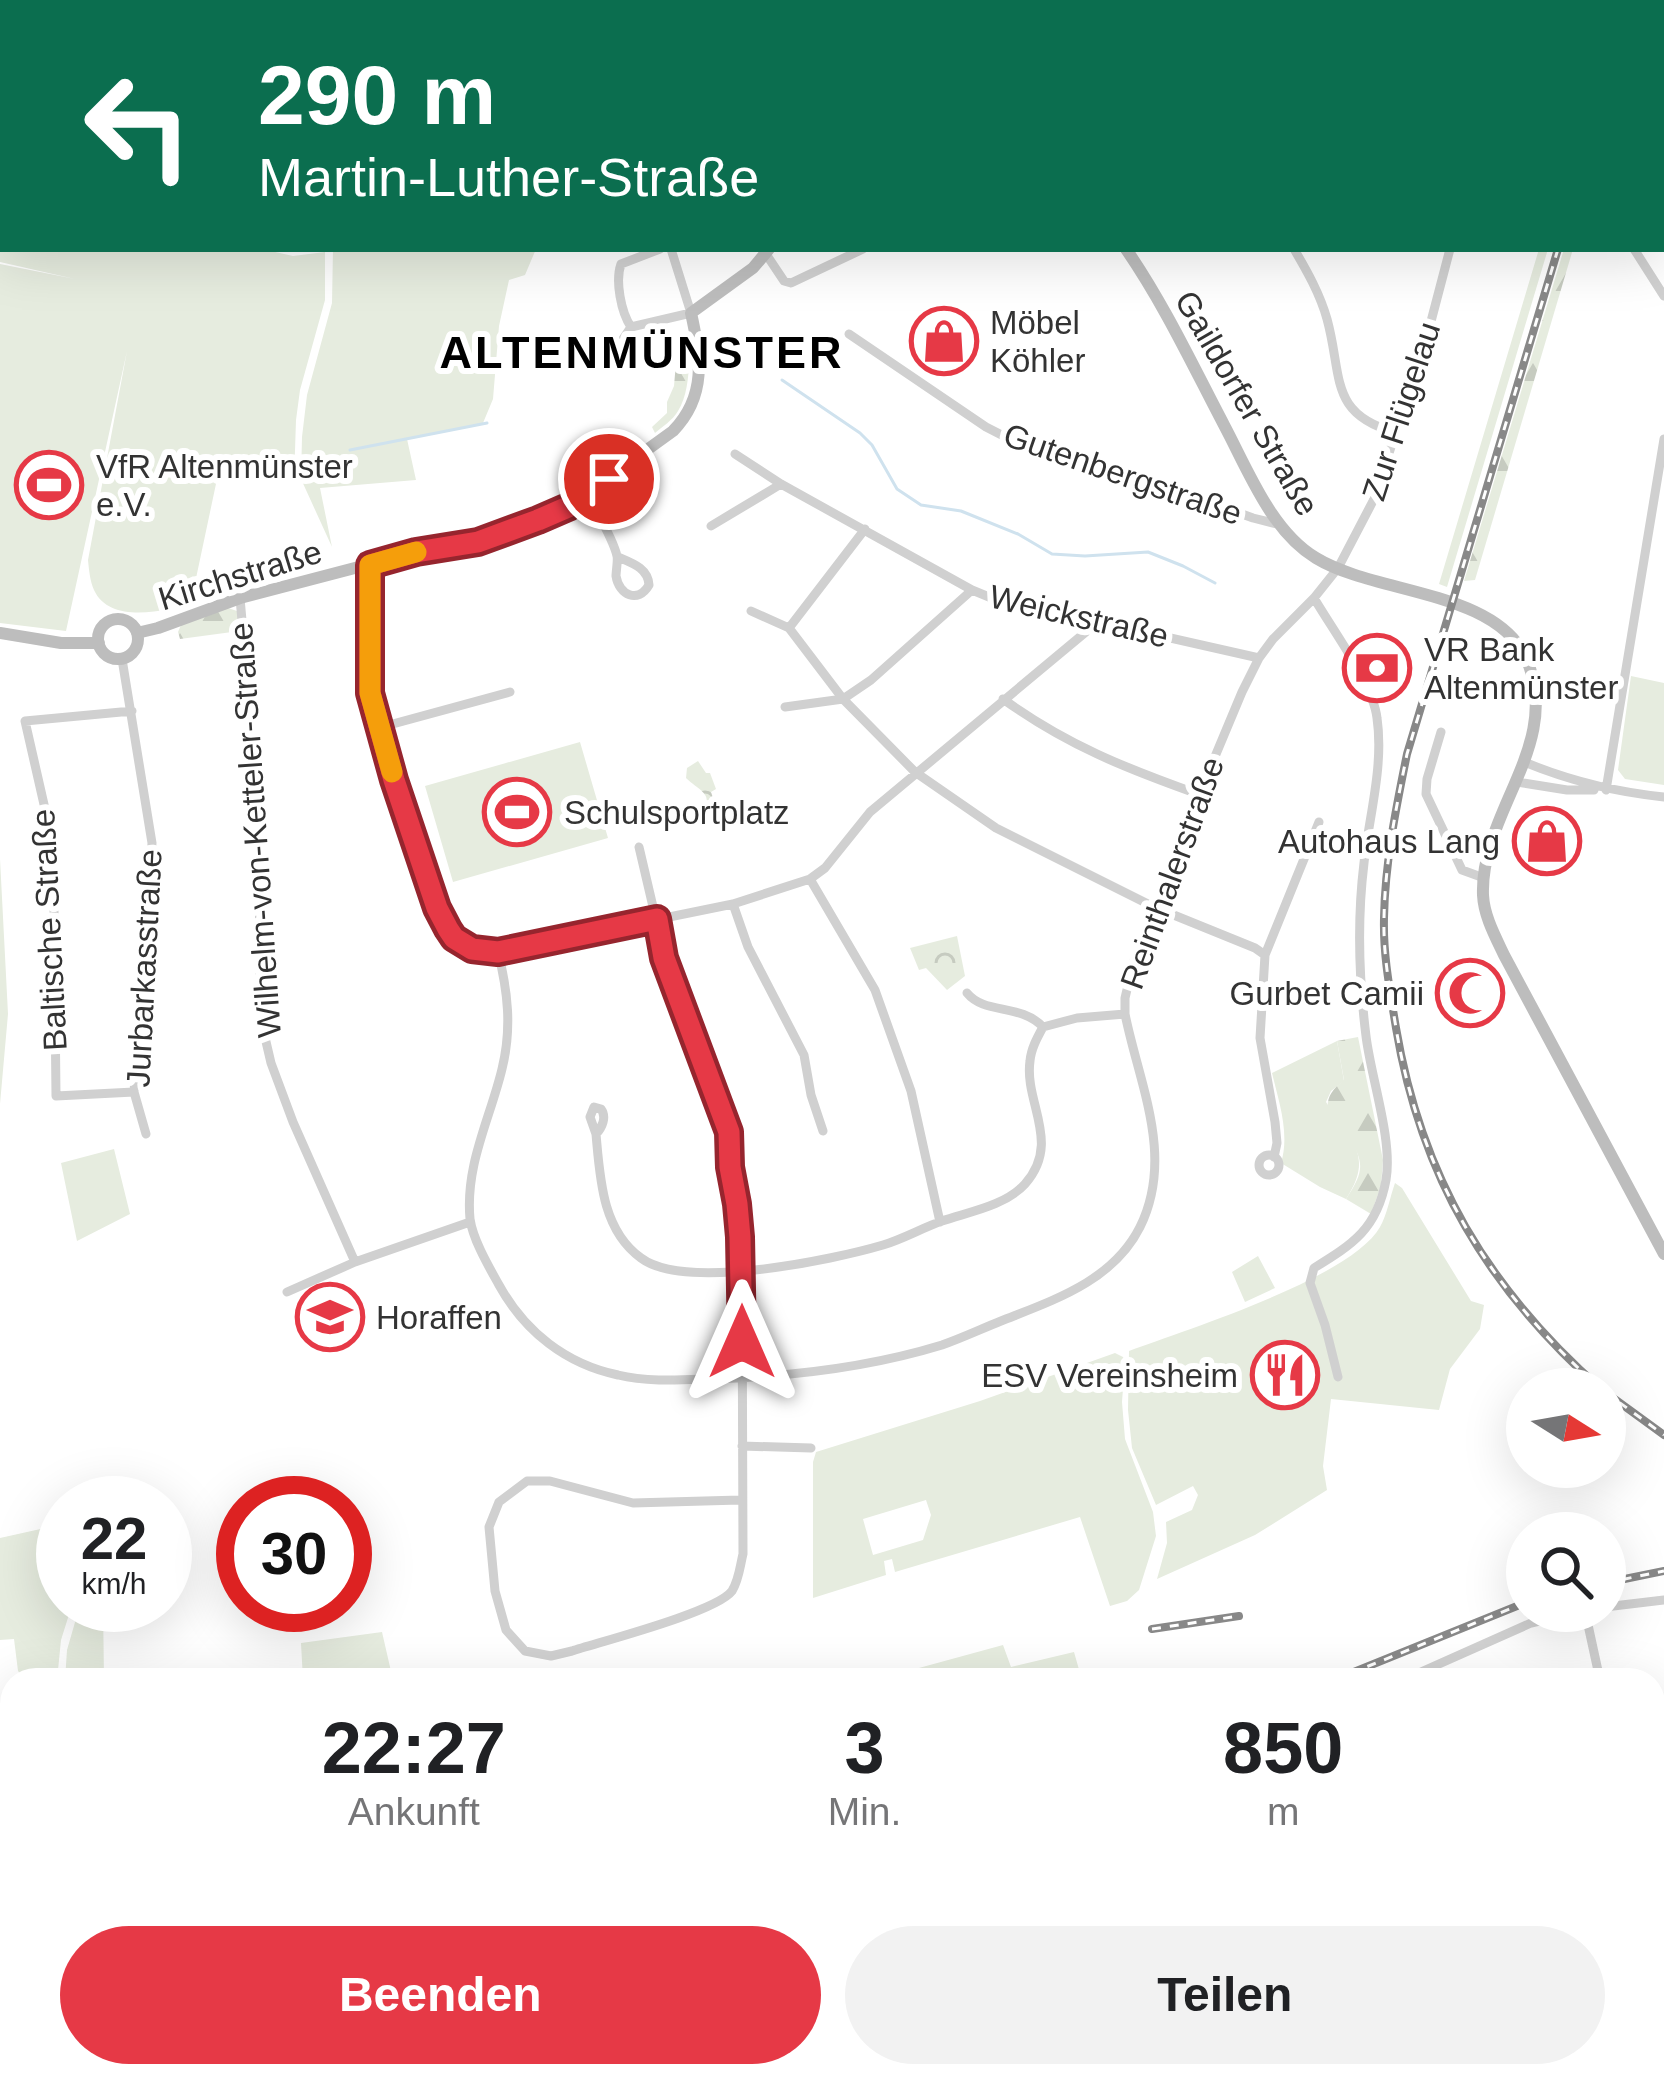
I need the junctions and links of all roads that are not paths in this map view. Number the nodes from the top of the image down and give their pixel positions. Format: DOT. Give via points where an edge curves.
graph roads {
  1 [pos="651,252"];
  2 [pos="672,252"];
  3 [pos="766,252"];
  4 [pos="768,252"];
  5 [pos="857,252"];
  6 [pos="1128,252"];
  7 [pos="1295,252"];
  8 [pos="1449,252"];
  9 [pos="1636,252"];
  10 [pos="1664,296"];
  11 [pos="692,313"];
  12 [pos="631,328"];
  13 [pos="849,334"];
  14 [pos="586,359"];
  15 [pos="1397,433"];
  16 [pos="1664,439"];
  17 [pos="735,454"];
  18 [pos="782,484"];
  19 [pos="587,493"];
  20 [pos="1281,525"];
  21 [pos="711,526"];
  22 [pos="865,529"];
  23 [pos="618,557"];
  24 [pos="370,565"];
  25 [pos="1338,568"];
  26 [pos="971,590"];
  27 [pos="240,598"];
  28 [pos="1314,598"];
  29 [pos="751,611"];
  30 [pos="1099,621"];
  31 [pos="789,628"];
  32 [pos="137,633"];
  33 [pos="0,634"];
  34 [pos="99,643"];
  35 [pos="1258,658"];
  36 [pos="122,659"];
  37 [pos="510,692"];
  38 [pos="843,699"];
  39 [pos="1003,699"];
  40 [pos="785,707"];
  41 [pos="132,711"];
  42 [pos="378,728"];
  43 [pos="1442,732"];
  44 [pos="1524,762"];
  45 [pos="915,772"];
  46 [pos="1516,782"];
  47 [pos="1606,790"];
  48 [pos="1198,794"];
  49 [pos="1664,797"];
  50 [pos="1319,822"];
  51 [pos="639,847"];
  52 [pos="1484,878"];
  53 [pos="810,879"];
  54 [pos="733,904"];
  55 [pos="1154,907"];
  56 [pos="657,919"];
  57 [pos="498,952"];
  58 [pos="1265,955"];
  59 [pos="967,993"];
  60 [pos="1125,1014"];
  61 [pos="1043,1028"];
  62 [pos="134,1092"];
  63 [pos="823,1131"];
  64 [pos="146,1134"];
  65 [pos="596,1134"];
  66 [pos="1274,1157"];
  67 [pos="470,1222"];
  68 [pos="940,1222"];
  69 [pos="1664,1253"];
  70 [pos="355,1262"];
  71 [pos="742,1269"];
  72 [pos="287,1292"];
  73 [pos="1338,1377"];
  74 [pos="742,1378"];
  75 [pos="742,1446"];
  76 [pos="812,1448"];
  77 [pos="740,1500"];
  78 [pos="1664,1600"];
  79 [pos="1626,1605"];
  80 [pos="1512,1632"];
  81 [pos="1589,1632"];
  82 [pos="1430,1668"];
  83 [pos="1597,1668"];
  1 -- 12 [label="street" via="621,264 618,274"];
  2 -- 11 [label="street"];
  3 -- 11 [label="main road"];
  4 -- 5 [label="street" via="791,283"];
  6 -- 20 [label="main road, Gaildorfer Straße"];
  7 -- 15 [label="street" via="1325,314 1349,407"];
  8 -- 15 [label="street, Zur Flügelau"];
  9 -- 10 [label="street"];
  11 -- 12 [label="street"];
  11 -- 19 [label="main road, Kirchstraße" via="700,351 687,416"];
  12 -- 14 [label="street" via="615,351"];
  13 -- 20 [label="street, Gutenbergstraße" via="1025,447"];
  15 -- 25 [label="street, Zur Flügelau"];
  16 -- 47 [label="street"];
  17 -- 18 [label="street, Weickstraße"];
  18 -- 21 [label="street"];
  18 -- 22 [label="street, Weickstraße"];
  19 -- 23 [label="street"];
  19 -- 24 [label="main road, Kirchstraße" via="478,542"];
  20 -- 25 [label="main road, Gaildorfer Straße"];
  22 -- 26 [label="street, Weickstraße"];
  22 -- 31 [label="street"];
  23 -- 23 [label="street" via="620,587 644,593 646,574"];
  24 -- 27 [label="main road, Kirchstraße"];
  24 -- 42 [label="street" via="368,663"];
  25 -- 28 [label="street, Reinthalerstraße"];
  25 -- 44 [label="main road, Gaildorfer Straße" via="1453,604 1512,638 1537,703"];
  26 -- 30 [label="street, Weickstraße"];
  26 -- 38 [label="street"];
  27 -- 32 [label="main road, Kirchstraße"];
  27 -- 70 [label="street, Wilhelm-von-Ketteler-Straße" via="259,814 260,1016 289,1111"];
  28 -- 35 [label="street, Reinthalerstraße"];
  28 -- 73 [label="street" via="1373,699 1378,737 1360,952 1386,1178 1360,1237 1310,1274"];
  29 -- 31 [label="street"];
  30 -- 35 [label="street, Weickstraße"];
  30 -- 39 [label="street"];
  31 -- 38 [label="street"];
  32 -- 34 [label="main road, Kirchstraße" via="123,620 110,621"];
  32 -- 36 [label="main road, Kirchstraße" via="133,653"];
  33 -- 34 [label="main road, Kirchstraße"];
  34 -- 36 [label="main road"];
  35 -- 48 [label="street, Reinthalerstraße"];
  36 -- 41 [label="street, Jurbarkasstraße"];
  37 -- 42 [label="street"];
  38 -- 40 [label="street"];
  38 -- 45 [label="street"];
  39 -- 45 [label="street"];
  39 -- 48 [label="street" via="1089,752"];
  41 -- 62 [label="street, Jurbarkasstraße" via="152,843"];
  41 -- 62 [label="street, Baltische Straße" via="26,721 49,822 56,1096"];
  42 -- 57 [label="street" via="448,929 472,949"];
  43 -- 52 [label="street" via="1427,801 1462,870"];
  44 -- 46 [label="main road, Gaildorfer Straße"];
  44 -- 47 [label="street"];
  45 -- 53 [label="street"];
  45 -- 55 [label="street" via="996,828"];
  46 -- 47 [label="street"];
  46 -- 52 [label="main road, Gaildorfer Straße"];
  47 -- 49 [label="street"];
  48 -- 55 [label="street, Reinthalerstraße"];
  50 -- 58 [label="street"];
  51 -- 56 [label="street"];
  52 -- 69 [label="main road, Gaildorfer Straße" via="1485,909 1504,955"];
  53 -- 54 [label="street"];
  53 -- 68 [label="street" via="874,989 911,1091"];
  54 -- 56 [label="street"];
  54 -- 63 [label="street" via="804,1055"];
  55 -- 58 [label="street"];
  55 -- 60 [label="street, Reinthalerstraße" via="1128,978"];
  56 -- 57 [label="street"];
  56 -- 71 [label="street" via="729,1132"];
  57 -- 67 [label="street, Reinthalerstraße" via="507,1035 476,1150"];
  58 -- 66 [label="street" via="1260,1038"];
  59 -- 61 [label="street"];
  60 -- 61 [label="street"];
  60 -- 74 [label="street, Reinthalerstraße" via="1156,1161 1141,1226 1114,1261 1072,1292 944,1344"];
  61 -- 68 [label="street" via="1030,1060 1041,1132 1031,1175 992,1204"];
  62 -- 64 [label="street, Jurbarkasstraße"];
  65 -- 71 [label="street" via="610,1216 636,1254 671,1270"];
  67 -- 70 [label="street"];
  67 -- 74 [label="street, Reinthalerstraße" via="512,1306 560,1352 622,1376"];
  68 -- 71 [label="street" via="839,1256"];
  70 -- 72 [label="street"];
  71 -- 74 [label="street"];
  74 -- 75 [label="street"];
  75 -- 76 [label="street"];
  75 -- 77 [label="street"];
  77 -- 77 [label="street" via="633,1503 527,1481 499,1502 489,1528 506,1630 525,1651 551,1656 729,1595 742,1554"];
  78 -- 79 [label="street"];
  80 -- 82 [label="street"];
  81 -- 83 [label="street"];
}
